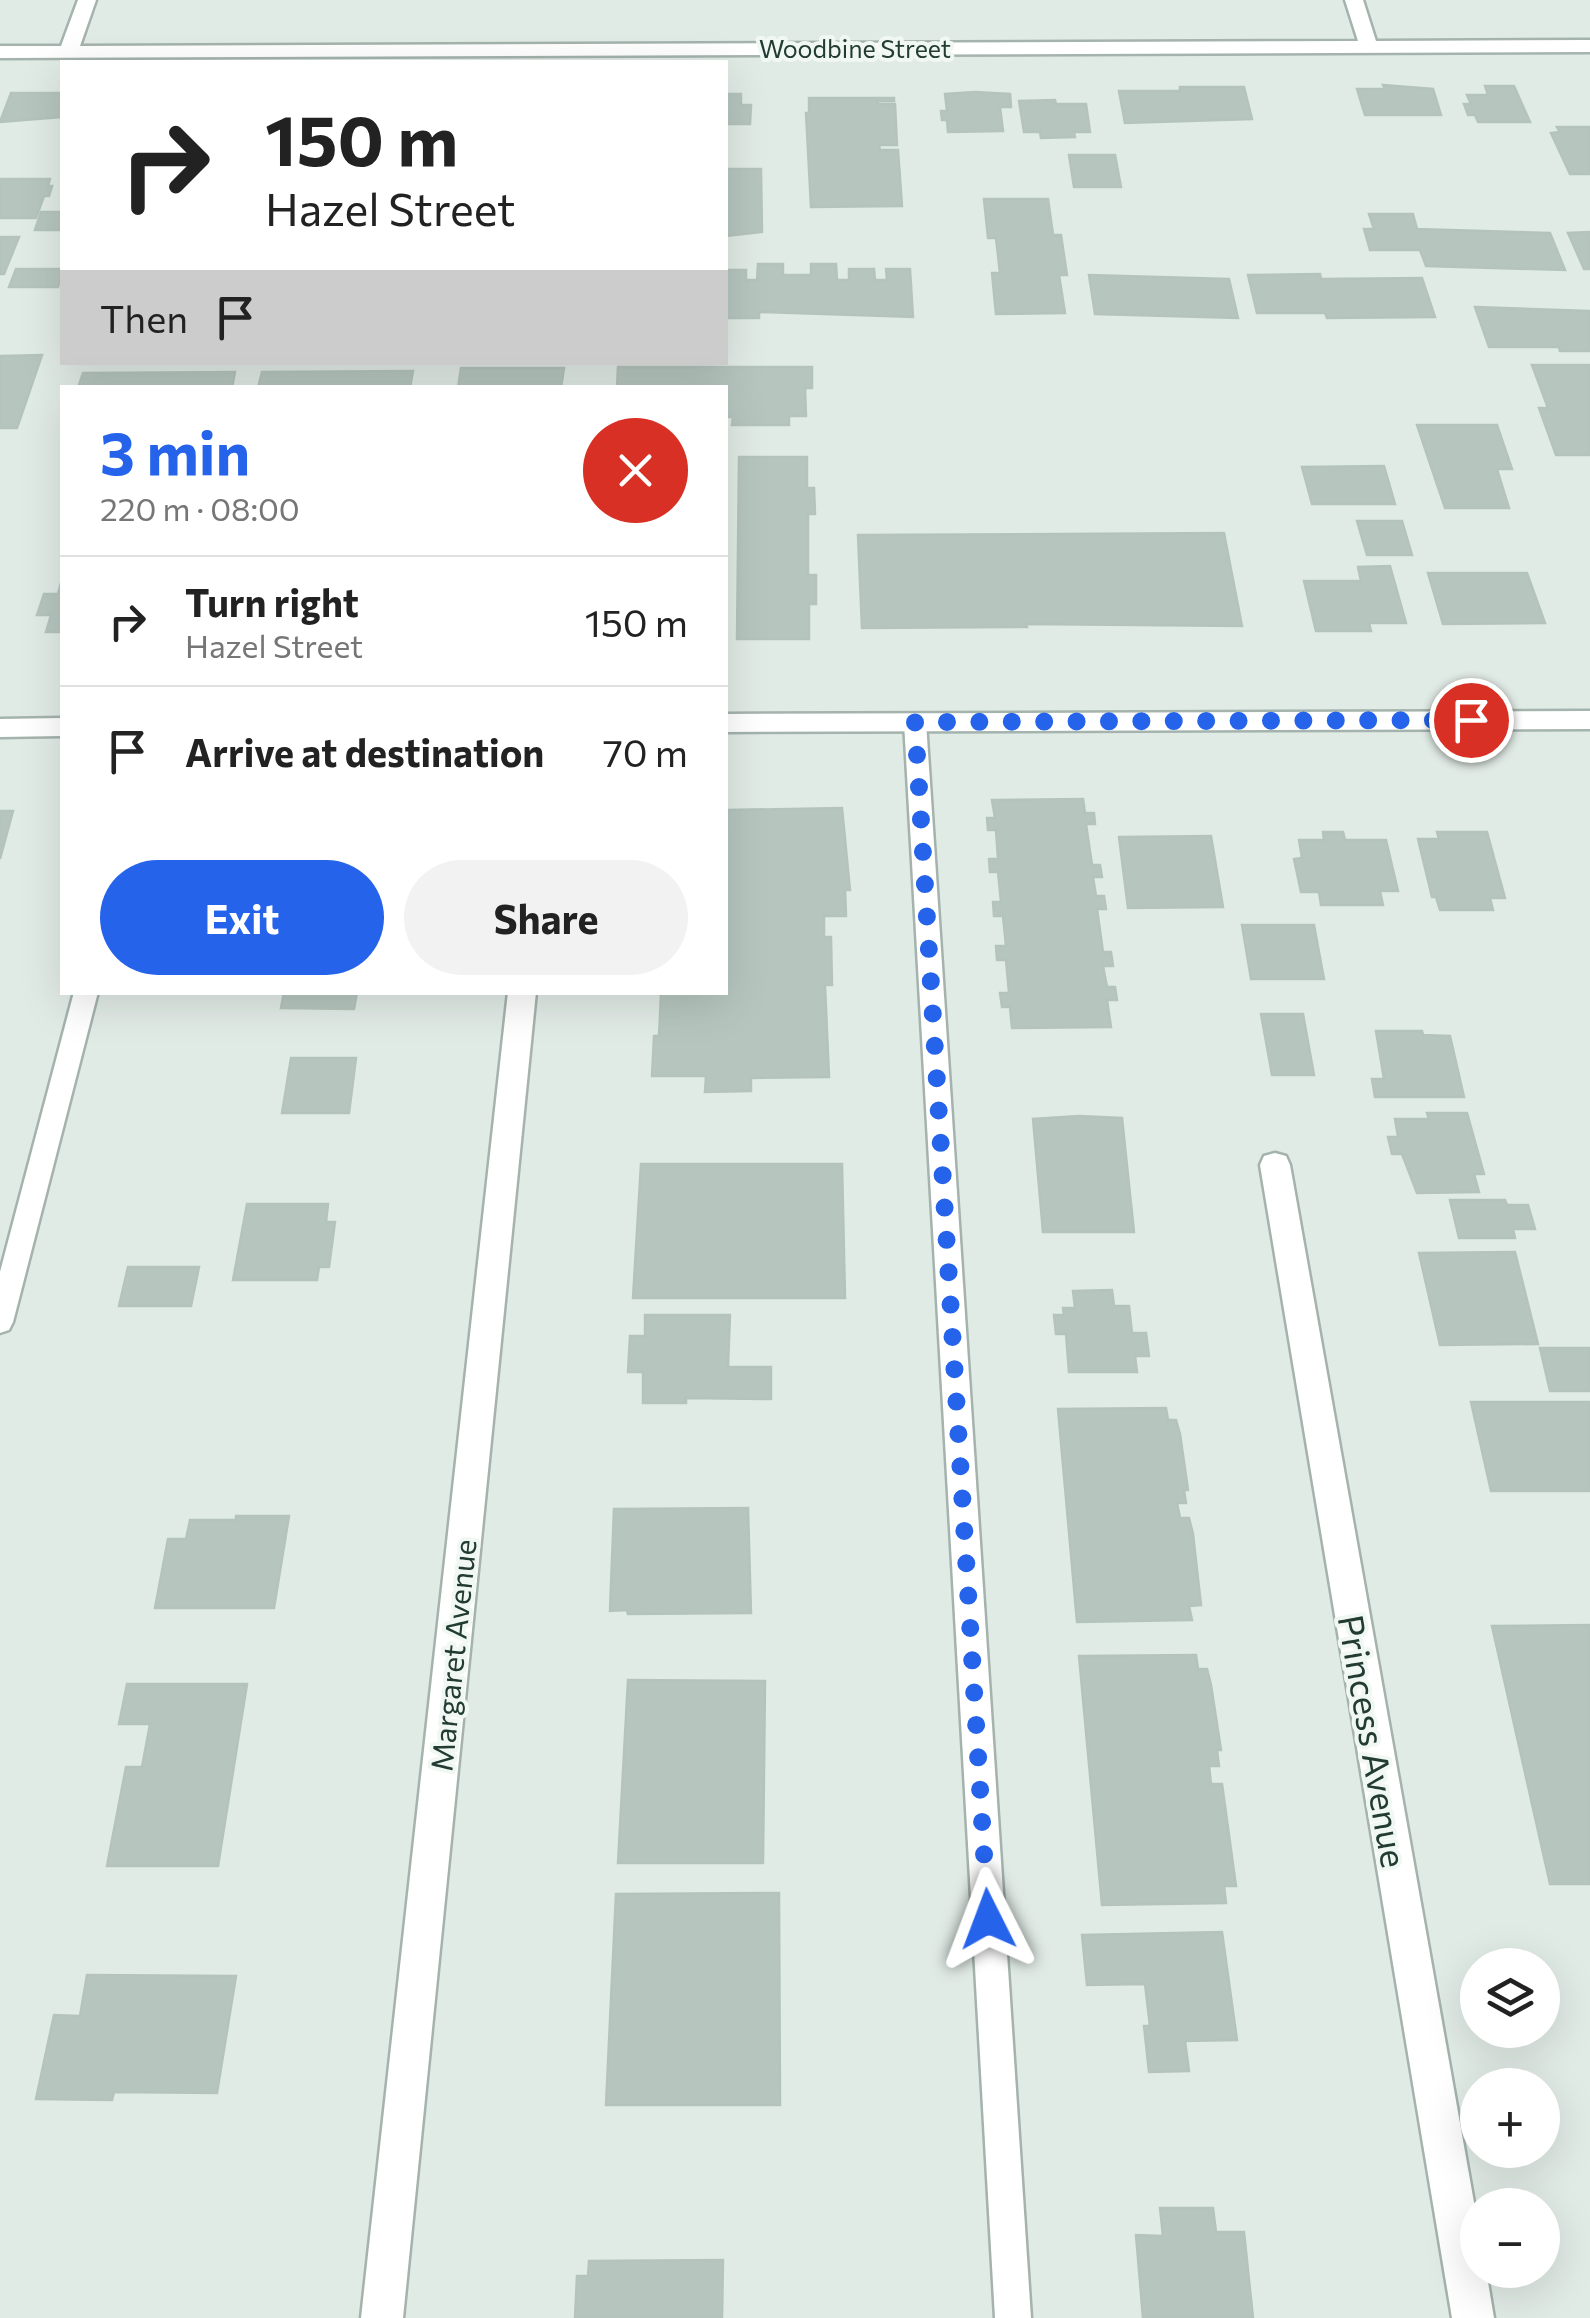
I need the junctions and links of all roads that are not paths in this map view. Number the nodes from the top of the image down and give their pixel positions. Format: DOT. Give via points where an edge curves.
graph roads {
  1 [pos="86,0"];
  2 [pos="1354,0"];
  3 [pos="1369,46"];
  4 [pos="1590,46"];
  5 [pos="69,51"];
  6 [pos="0,52"];
  7 [pos="1590,720"];
  8 [pos="915,722"];
  9 [pos="728,723"];
  10 [pos="60,727"];
  11 [pos="0,728"];
  12 [pos="85,995"];
  13 [pos="522,995"];
  14 [pos="1275,1164"];
  15 [pos="0,1322"];
  16 [pos="382,2318"];
  17 [pos="1013,2318"];
  18 [pos="1473,2318"];
  1 -- 5 [label="street"];
  2 -- 3 [label="street"];
  3 -- 4 [label="street, Woodbine Street"];
  3 -- 5 [label="street, Woodbine Street"];
  5 -- 6 [label="street, Woodbine Street"];
  7 -- 8 [label="street"];
  8 -- 9 [label="street"];
  8 -- 17 [label="lane"];
  10 -- 11 [label="street"];
  12 -- 15 [label="lane"];
  13 -- 16 [label="street, Margaret Avenue"];
  14 -- 18 [label="street, Princess Avenue"];
}
